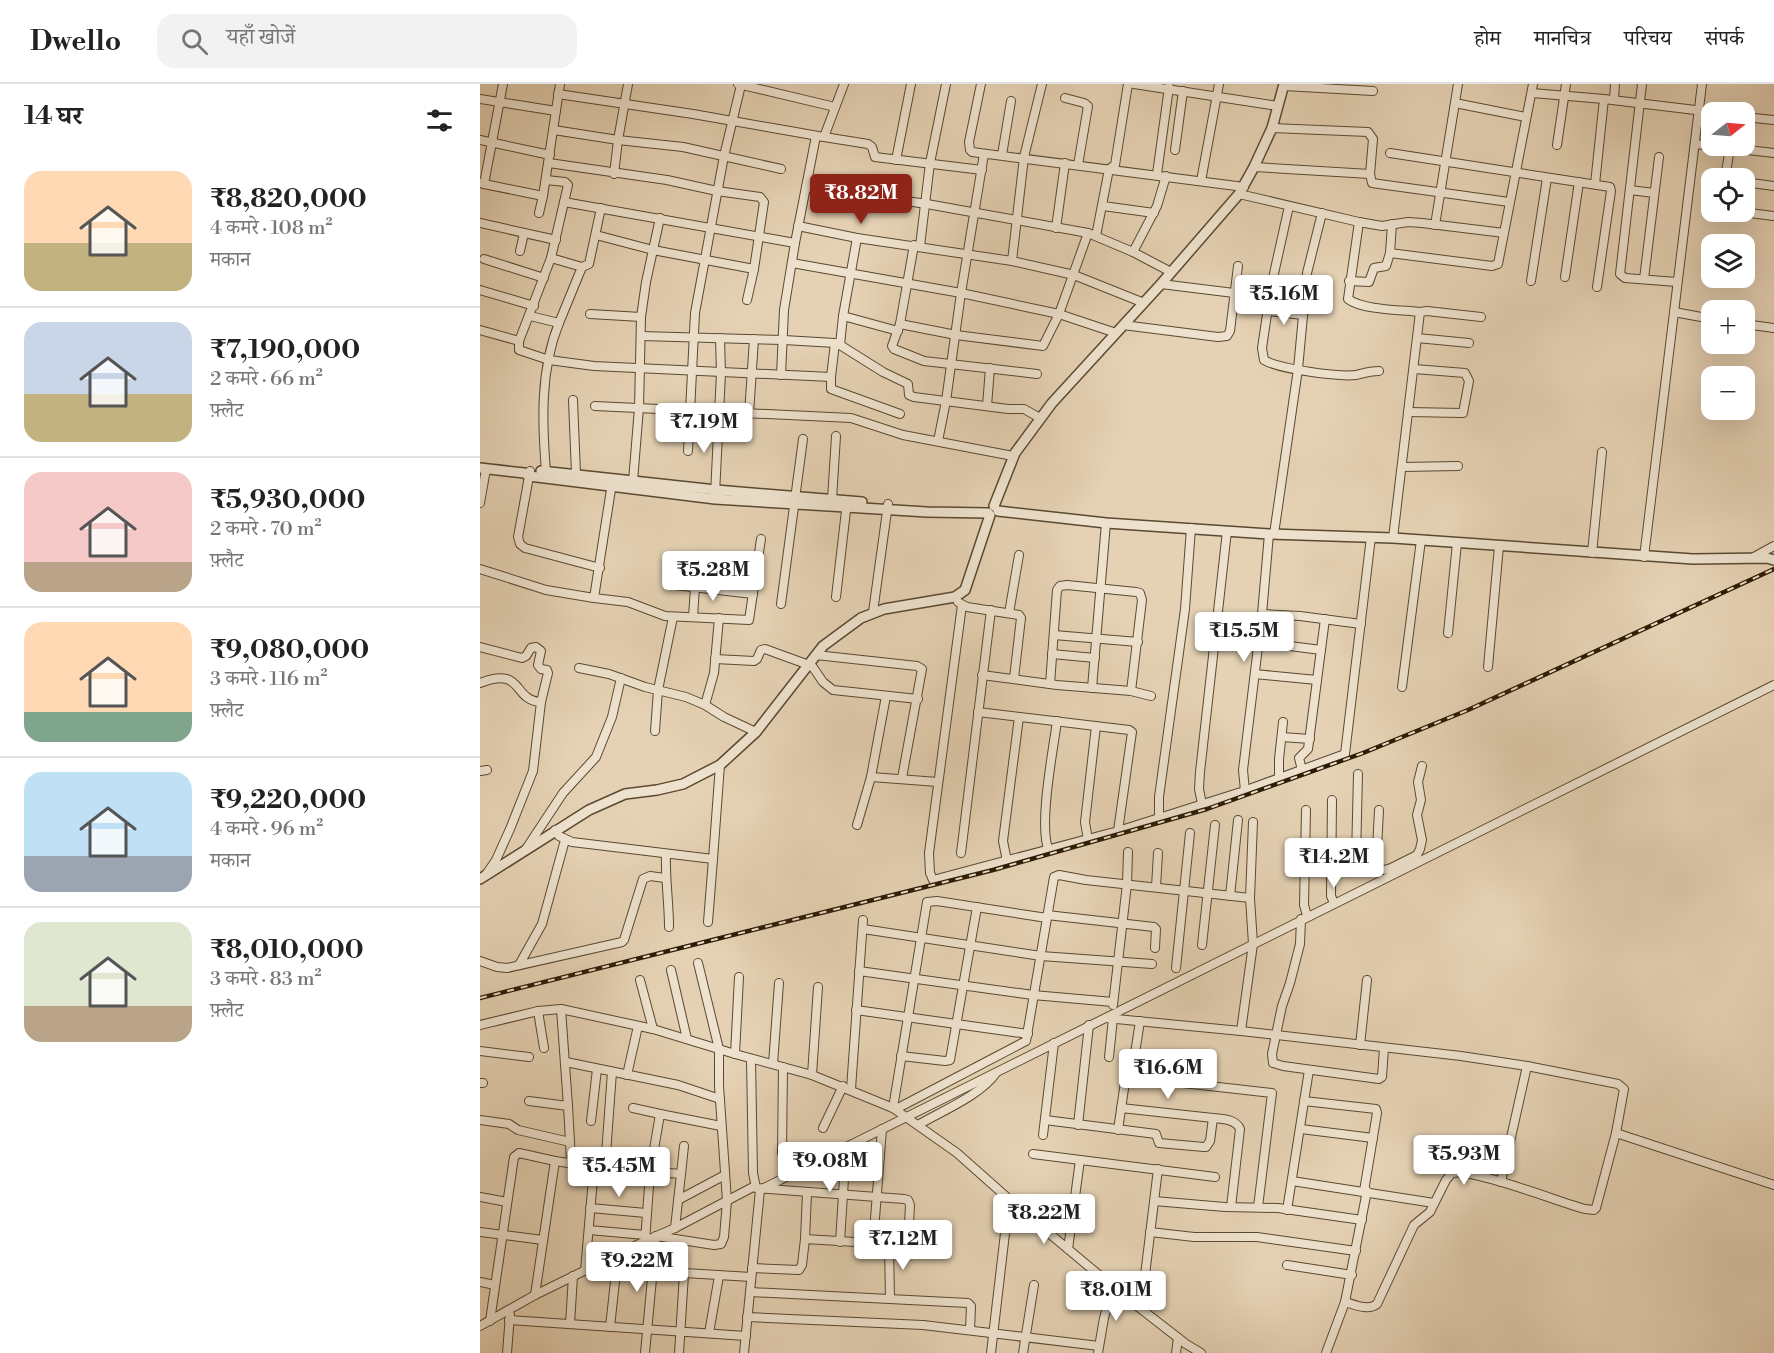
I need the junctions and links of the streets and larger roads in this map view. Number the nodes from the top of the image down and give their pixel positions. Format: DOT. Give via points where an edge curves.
graph roads {
  1 [pos="503,84"];
  2 [pos="560,84"];
  3 [pos="628,84"];
  4 [pos="844,84"];
  5 [pos="911,84"];
  6 [pos="946,84"];
  7 [pos="981,84"];
  8 [pos="1042,84"];
  9 [pos="1128,84"];
  10 [pos="1134,84"];
  11 [pos="1220,84"];
  12 [pos="1458,84"];
  13 [pos="1566,84"];
  14 [pos="1615,84"];
  15 [pos="1642,84"];
  16 [pos="1702,84"];
  17 [pos="739,85"];
  18 [pos="1284,85"];
  19 [pos="1169,86"];
  20 [pos="1329,86"];
  21 [pos="1194,88"];
  22 [pos="1532,88"];
  23 [pos="1183,91"];
  24 [pos="1373,91"];
  25 [pos="558,94"];
  26 [pos="1565,96"];
  27 [pos="1217,97"];
  28 [pos="1065,98"];
  29 [pos="480,99"];
  30 [pos="1604,99"];
  31 [pos="1614,100"];
  32 [pos="1011,101"];
  33 [pos="499,102"];
  34 [pos="1455,103"];
  35 [pos="624,104"];
  36 [pos="1639,104"];
  37 [pos="1278,106"];
  38 [pos="835,107"];
  39 [pos="556,111"];
  40 [pos="1699,111"];
  41 [pos="1526,117"];
  42 [pos="1755,118"];
  43 [pos="1774,120"];
  44 [pos="733,121"];
  45 [pos="1272,128"];
  46 [pos="554,130"];
  47 [pos="820,136"];
  48 [pos="480,140"];
  49 [pos="618,140"];
  50 [pos="493,143"];
  51 [pos="1695,144"];
  52 [pos="1557,145"];
  53 [pos="1701,145"];
  54 [pos="1175,150"];
  55 [pos="1755,151"];
  56 [pos="1390,153"];
  57 [pos="1774,153"];
  58 [pos="984,154"];
  59 [pos="1002,155"];
  60 [pos="724,156"];
  61 [pos="1024,157"];
  62 [pos="1659,157"];
  63 [pos="550,159"];
  64 [pos="896,160"];
  65 [pos="1445,162"];
  66 [pos="930,163"];
  67 [pos="1065,163"];
  68 [pos="1078,165"];
  69 [pos="1254,167"];
  70 [pos="781,169"];
  71 [pos="1109,169"];
  72 [pos="982,170"];
  73 [pos="1515,173"];
  74 [pos="614,174"];
  75 [pos="1370,174"];
  76 [pos="1161,175"];
  77 [pos="1547,178"];
  78 [pos="546,180"];
  79 [pos="1201,181"];
  80 [pos="1579,182"];
  81 [pos="482,183"];
  82 [pos="1755,183"];
  83 [pos="1595,184"];
  84 [pos="1774,186"];
  85 [pos="806,187"];
  86 [pos="1630,190"];
  87 [pos="717,191"];
  88 [pos="1242,191"];
  89 [pos="1440,192"];
  90 [pos="1654,193"];
  91 [pos="543,196"];
  92 [pos="564,202"];
  93 [pos="1509,202"];
  94 [pos="927,204"];
  95 [pos="1103,206"];
  96 [pos="1289,206"];
  97 [pos="601,208"];
  98 [pos="976,212"];
  99 [pos="539,213"];
  100 [pos="1154,213"];
  101 [pos="1322,213"];
  102 [pos="1755,214"];
  103 [pos="1774,216"];
  104 [pos="660,218"];
  105 [pos="1017,221"];
  106 [pos="1359,222"];
  107 [pos="480,224"];
  108 [pos="1392,224"];
  109 [pos="1435,225"];
  110 [pos="798,226"];
  111 [pos="1056,228"];
  112 [pos="710,229"];
  113 [pos="524,233"];
  114 [pos="1504,233"];
  115 [pos="596,235"];
  116 [pos="1092,235"];
  117 [pos="758,238"];
  118 [pos="857,238"];
  119 [pos="556,240"];
  120 [pos="795,243"];
  121 [pos="917,245"];
  122 [pos="653,250"];
  123 [pos="520,252"];
  124 [pos="1133,252"];
  125 [pos="968,253"];
  126 [pos="1390,254"];
  127 [pos="551,258"];
  128 [pos="484,259"];
  129 [pos="704,260"];
  130 [pos="1012,261"];
  131 [pos="792,264"];
  132 [pos="582,267"];
  133 [pos="1238,267"];
  134 [pos="754,269"];
  135 [pos="1171,272"];
  136 [pos="850,274"];
  137 [pos="1074,275"];
  138 [pos="1565,277"];
  139 [pos="544,278"];
  140 [pos="1644,279"];
  141 [pos="1349,280"];
  142 [pos="1531,281"];
  143 [pos="1677,282"];
  144 [pos="1161,284"];
  145 [pos="908,285"];
  146 [pos="1597,287"];
  147 [pos="480,290"];
  148 [pos="1234,292"];
  149 [pos="961,293"];
  150 [pos="747,300"];
  151 [pos="1144,303"];
  152 [pos="534,306"];
  153 [pos="1268,311"];
  154 [pos="1420,312"];
  155 [pos="1674,312"];
  156 [pos="590,314"];
  157 [pos="1059,314"];
  158 [pos="1303,315"];
  159 [pos="530,316"];
  160 [pos="843,316"];
  161 [pos="641,317"];
  162 [pos="1481,317"];
  163 [pos="1701,317"];
  164 [pos="559,323"];
  165 [pos="1124,325"];
  166 [pos="1755,325"];
  167 [pos="899,327"];
  168 [pos="1774,328"];
  169 [pos="480,330"];
  170 [pos="1116,333"];
  171 [pos="956,335"];
  172 [pos="640,336"];
  173 [pos="694,337"];
  174 [pos="720,338"];
  175 [pos="1417,338"];
  176 [pos="754,339"];
  177 [pos="783,340"];
  178 [pos="519,341"];
  179 [pos="1469,343"];
  180 [pos="838,344"];
  181 [pos="549,360"];
  182 [pos="952,364"];
  183 [pos="641,368"];
  184 [pos="990,368"];
  185 [pos="1413,369"];
  186 [pos="692,370"];
  187 [pos="1298,371"];
  188 [pos="1379,371"];
  189 [pos="721,373"];
  190 [pos="752,374"];
  191 [pos="1037,374"];
  192 [pos="781,375"];
  193 [pos="831,376"];
  194 [pos="573,400"];
  195 [pos="946,401"];
  196 [pos="595,406"];
  197 [pos="987,406"];
  198 [pos="639,408"];
  199 [pos="690,410"];
  200 [pos="719,412"];
  201 [pos="1408,412"];
  202 [pos="749,414"];
  203 [pos="900,414"];
  204 [pos="1040,418"];
  205 [pos="836,436"];
  206 [pos="803,439"];
  207 [pos="938,441"];
  208 [pos="687,451"];
  209 [pos="1602,452"];
  210 [pos="1013,456"];
  211 [pos="1458,466"];
  212 [pos="1402,467"];
  213 [pos="483,468"];
  214 [pos="546,472"];
  215 [pos="528,473"];
  216 [pos="576,474"];
  217 [pos="633,480"];
  218 [pos="612,483"];
  219 [pos="715,494"];
  220 [pos="794,500"];
  221 [pos="832,500"];
  222 [pos="480,503"];
  223 [pos="847,504"];
  224 [pos="888,507"];
  225 [pos="992,511"];
  226 [pos="1106,523"];
  227 [pos="1191,528"];
  228 [pos="1227,531"];
  229 [pos="1272,534"];
  230 [pos="1371,537"];
  231 [pos="1393,538"];
  232 [pos="761,539"];
  233 [pos="1421,540"];
  234 [pos="1457,543"];
  235 [pos="1499,546"];
  236 [pos="1774,546"];
  237 [pos="1592,553"];
  238 [pos="1018,555"];
  239 [pos="1644,557"];
  240 [pos="1752,559"];
  241 [pos="1774,560"];
  242 [pos="600,568"];
  243 [pos="480,569"];
  244 [pos="675,585"];
  245 [pos="695,587"];
  246 [pos="1101,588"];
  247 [pos="753,594"];
  248 [pos="836,597"];
  249 [pos="594,598"];
  250 [pos="958,601"];
  251 [pos="782,604"];
  252 [pos="991,610"];
  253 [pos="873,612"];
  254 [pos="1010,613"];
  255 [pos="1262,614"];
  256 [pos="673,617"];
  257 [pos="693,617"];
  258 [pos="719,618"];
  259 [pos="1325,619"];
  260 [pos="1361,624"];
  261 [pos="1448,633"];
  262 [pos="1054,635"];
  263 [pos="1096,639"];
  264 [pos="1138,642"];
  265 [pos="1282,645"];
  266 [pos="480,647"];
  267 [pos="1321,650"];
  268 [pos="1052,654"];
  269 [pos="1095,658"];
  270 [pos="715,659"];
  271 [pos="812,661"];
  272 [pos="1488,667"];
  273 [pos="579,668"];
  274 [pos="1256,674"];
  275 [pos="982,675"];
  276 [pos="621,678"];
  277 [pos="1014,678"];
  278 [pos="1317,680"];
  279 [pos="480,683"];
  280 [pos="1050,684"];
  281 [pos="1774,685"];
  282 [pos="1402,687"];
  283 [pos="1092,688"];
  284 [pos="658,690"];
  285 [pos="1131,691"];
  286 [pos="886,696"];
  287 [pos="1151,696"];
  288 [pos="918,699"];
  289 [pos="541,702"];
  290 [pos="705,705"];
  291 [pos="978,712"];
  292 [pos="1019,717"];
  293 [pos="1057,721"];
  294 [pos="1283,722"];
  295 [pos="1096,726"];
  296 [pos="654,731"];
  297 [pos="756,732"];
  298 [pos="1282,737"];
  299 [pos="1310,739"];
  300 [pos="720,765"];
  301 [pos="1422,766"];
  302 [pos="1302,770"];
  303 [pos="1358,774"];
  304 [pos="871,777"];
  305 [pos="902,778"];
  306 [pos="1279,779"];
  307 [pos="938,782"];
  308 [pos="1245,791"];
  309 [pos="1332,800"];
  310 [pos="1203,804"];
  311 [pos="1306,810"];
  312 [pos="1379,810"];
  313 [pos="1159,818"];
  314 [pos="1238,820"];
  315 [pos="1252,822"];
  316 [pos="857,825"];
  317 [pos="1215,825"];
  318 [pos="555,830"];
  319 [pos="1118,831"];
  320 [pos="1190,833"];
  321 [pos="565,840"];
  322 [pos="1088,840"];
  323 [pos="526,849"];
  324 [pos="1048,851"];
  325 [pos="1128,852"];
  326 [pos="961,853"];
  327 [pos="1158,853"];
  328 [pos="666,854"];
  329 [pos="713,859"];
  330 [pos="1007,861"];
  331 [pos="1377,874"];
  332 [pos="482,877"];
  333 [pos="665,878"];
  334 [pos="1127,884"];
  335 [pos="1156,887"];
  336 [pos="1185,891"];
  337 [pos="1208,894"];
  338 [pos="1230,896"];
  339 [pos="1250,898"];
  340 [pos="1333,900"];
  341 [pos="977,907"];
  342 [pos="1305,915"];
  343 [pos="1047,917"];
  344 [pos="863,920"];
  345 [pos="708,922"];
  346 [pos="1122,924"];
  347 [pos="669,927"];
  348 [pos="862,930"];
  349 [pos="920,938"];
  350 [pos="1252,941"];
  351 [pos="1202,945"];
  352 [pos="969,946"];
  353 [pos="1155,948"];
  354 [pos="1041,956"];
  355 [pos="480,961"];
  356 [pos="1117,962"];
  357 [pos="698,963"];
  358 [pos="1152,964"];
  359 [pos="519,965"];
  360 [pos="1176,968"];
  361 [pos="671,970"];
  362 [pos="859,971"];
  363 [pos="739,977"];
  364 [pos="913,978"];
  365 [pos="640,980"];
  366 [pos="1367,980"];
  367 [pos="779,983"];
  368 [pos="963,985"];
  369 [pos="818,987"];
  370 [pos="1033,995"];
  371 [pos="561,1010"];
  372 [pos="856,1010"];
  373 [pos="538,1011"];
  374 [pos="1112,1011"];
  375 [pos="907,1018"];
  376 [pos="1140,1021"];
  377 [pos="480,1025"];
  378 [pos="956,1025"];
  379 [pos="1089,1025"];
  380 [pos="638,1026"];
  381 [pos="653,1029"];
  382 [pos="1241,1030"];
  383 [pos="1028,1034"];
  384 [pos="1277,1036"];
  385 [pos="687,1039"];
  386 [pos="1054,1043"];
  387 [pos="1360,1045"];
  388 [pos="544,1048"];
  389 [pos="1384,1048"];
  390 [pos="719,1049"];
  391 [pos="480,1051"];
  392 [pos="735,1054"];
  393 [pos="901,1056"];
  394 [pos="529,1057"];
  395 [pos="1109,1057"];
  396 [pos="752,1059"];
  397 [pos="566,1062"];
  398 [pos="773,1065"];
  399 [pos="1527,1066"];
  400 [pos="783,1067"];
  401 [pos="597,1069"];
  402 [pos="1309,1070"];
  403 [pos="612,1072"];
  404 [pos="997,1072"];
  405 [pos="627,1075"];
  406 [pos="812,1075"];
  407 [pos="1165,1081"];
  408 [pos="843,1086"];
  409 [pos="851,1089"];
  410 [pos="720,1099"];
  411 [pos="529,1101"];
  412 [pos="1304,1101"];
  413 [pos="568,1106"];
  414 [pos="633,1108"];
  415 [pos="1121,1108"];
  416 [pos="899,1112"];
  417 [pos="660,1114"];
  418 [pos="1213,1118"];
  419 [pos="480,1120"];
  420 [pos="1045,1120"];
  421 [pos="591,1121"];
  422 [pos="918,1125"];
  423 [pos="1078,1125"];
  424 [pos="721,1126"];
  425 [pos="823,1128"];
  426 [pos="1301,1129"];
  427 [pos="882,1130"];
  428 [pos="1118,1130"];
  429 [pos="1616,1133"];
  430 [pos="1044,1135"];
  431 [pos="1373,1138"];
  432 [pos="570,1142"];
  433 [pos="684,1146"];
  434 [pos="846,1147"];
  435 [pos="782,1153"];
  436 [pos="1033,1154"];
  437 [pos="1080,1160"];
  438 [pos="555,1161"];
  439 [pos="571,1163"];
  440 [pos="594,1167"];
  441 [pos="605,1168"];
  442 [pos="1158,1169"];
  443 [pos="650,1173"];
  444 [pos="681,1174"];
  445 [pos="725,1175"];
  446 [pos="1215,1177"];
  447 [pos="1292,1181"];
  448 [pos="1501,1182"];
  449 [pos="1774,1185"];
  450 [pos="757,1188"];
  451 [pos="1366,1191"];
  452 [pos="807,1192"];
  453 [pos="843,1195"];
  454 [pos="480,1197"];
  455 [pos="878,1197"];
  456 [pos="1009,1199"];
  457 [pos="678,1200"];
  458 [pos="727,1201"];
  459 [pos="1154,1201"];
  460 [pos="507,1202"];
  461 [pos="1434,1203"];
  462 [pos="1231,1207"];
  463 [pos="1258,1207"];
  464 [pos="590,1208"];
  465 [pos="1287,1210"];
  466 [pos="646,1213"];
  467 [pos="1362,1221"];
  468 [pos="675,1228"];
  469 [pos="589,1230"];
  470 [pos="480,1232"];
  471 [pos="1150,1232"];
  472 [pos="502,1234"];
  473 [pos="656,1236"];
  474 [pos="645,1238"];
  475 [pos="805,1239"];
  476 [pos="543,1240"];
  477 [pos="840,1242"];
  478 [pos="873,1244"];
  479 [pos="889,1245"];
  480 [pos="1068,1249"];
  481 [pos="1356,1251"];
  482 [pos="618,1254"];
  483 [pos="1287,1265"];
  484 [pos="752,1268"];
  485 [pos="585,1270"];
  486 [pos="652,1271"];
  487 [pos="684,1274"];
  488 [pos="1352,1275"];
  489 [pos="573,1276"];
  490 [pos="719,1276"];
  491 [pos="751,1277"];
  492 [pos="480,1282"];
  493 [pos="495,1285"];
  494 [pos="1034,1285"];
  495 [pos="1113,1286"];
  496 [pos="750,1292"];
  497 [pos="535,1295"];
  498 [pos="890,1299"];
  499 [pos="1345,1302"];
  500 [pos="1141,1308"];
  501 [pos="510,1310"];
  502 [pos="747,1317"];
  503 [pos="509,1320"];
  504 [pos="490,1321"];
  505 [pos="570,1324"];
  506 [pos="480,1326"];
  507 [pos="610,1327"];
  508 [pos="647,1329"];
  509 [pos="681,1330"];
  510 [pos="970,1330"];
  511 [pos="710,1333"];
  512 [pos="994,1333"];
  513 [pos="746,1336"];
  514 [pos="1025,1337"];
  515 [pos="1178,1338"];
  516 [pos="1098,1349"];
  517 [pos="507,1353"];
  518 [pos="645,1353"];
  519 [pos="679,1353"];
  520 [pos="744,1353"];
  521 [pos="991,1353"];
  522 [pos="1023,1353"];
  523 [pos="1176,1353"];
  524 [pos="1201,1353"];
  525 [pos="1326,1353"];
  1 -- 33 [label="street"];
  2 -- 25 [label="street"];
  3 -- 35 [label="street"];
  4 -- 38 [label="street"];
  5 -- 64 [label="street"];
  6 -- 66 [label="street"];
  7 -- 58 [label="street" via="969,147 972,152"];
  8 -- 61 [label="street"];
  9 -- 71 [label="street" via="1115,165"];
  10 -- 19 [label="street"];
  11 -- 27 [label="street"];
  12 -- 34 [label="street"];
  13 -- 26 [label="street"];
  14 -- 31 [label="street"];
  15 -- 36 [label="street"];
  16 -- 40 [label="street"];
  17 -- 38 [label="street"];
  17 -- 44 [label="street"];
  18 -- 20 [label="street"];
  18 -- 37 [label="street"];
  19 -- 23 [label="street"];
  19 -- 76 [label="street"];
  20 -- 24 [label="street"];
  21 -- 23 [label="street"];
  21 -- 27 [label="street"];
  22 -- 26 [label="street"];
  22 -- 41 [label="street"];
  23 -- 54 [label="street"];
  25 -- 35 [label="street"];
  25 -- 39 [label="street"];
  26 -- 30 [label="street"];
  26 -- 52 [label="street"];
  27 -- 37 [label="street"];
  27 -- 79 [label="street"];
  28 -- 68 [label="street" via="1088,106"];
  29 -- 33 [label="street"];
  30 -- 31 [label="street"];
  30 -- 83 [label="street"];
  31 -- 36 [label="street"];
  32 -- 59 [label="street"];
  33 -- 39 [label="street"];
  33 -- 50 [label="street"];
  34 -- 41 [label="street"];
  34 -- 65 [label="street"];
  35 -- 44 [label="street"];
  35 -- 49 [label="street"];
  36 -- 40 [label="street"];
  36 -- 86 [label="street"];
  37 -- 45 [label="street"];
  38 -- 47 [label="street"];
  39 -- 46 [label="street"];
  40 -- 51 [label="street"];
  41 -- 73 [label="street"];
  42 -- 43 [label="street"];
  44 -- 47 [label="street"];
  44 -- 60 [label="street"];
  45 -- 69 [label="street"];
  45 -- 75 [label="street" via="1368,132 1373,139"];
  46 -- 49 [label="street"];
  46 -- 63 [label="street"];
  47 -- 64 [label="street" via="867,144 875,157"];
  47 -- 85 [label="street"];
  48 -- 50 [label="street"];
  49 -- 60 [label="street"];
  49 -- 74 [label="street"];
  50 -- 63 [label="street"];
  50 -- 81 [label="street"];
  51 -- 53 [label="street"];
  51 -- 143 [label="street"];
  55 -- 57 [label="street"];
  56 -- 65 [label="street"];
  58 -- 59 [label="street"];
  58 -- 72 [label="street"];
  59 -- 61 [label="street"];
  60 -- 70 [label="street"];
  60 -- 87 [label="street"];
  61 -- 67 [label="street"];
  61 -- 105 [label="street"];
  62 -- 90 [label="street"];
  63 -- 74 [label="street"];
  63 -- 78 [label="street"];
  64 -- 66 [label="street"];
  65 -- 73 [label="street"];
  65 -- 89 [label="street"];
  66 -- 72 [label="street"];
  66 -- 94 [label="street"];
  67 -- 68 [label="street"];
  67 -- 111 [label="street"];
  68 -- 71 [label="street"];
  69 -- 75 [label="street"];
  69 -- 88 [label="street"];
  71 -- 76 [label="street"];
  71 -- 95 [label="street"];
  72 -- 98 [label="street"];
  73 -- 77 [label="street"];
  73 -- 93 [label="street"];
  74 -- 87 [label="street"];
  75 -- 89 [label="street" via="1372,183"];
  76 -- 79 [label="street"];
  76 -- 100 [label="street"];
  77 -- 80 [label="street"];
  77 -- 142 [label="street"];
  78 -- 91 [label="street"];
  78 -- 92 [label="street" via="567,183"];
  79 -- 88 [label="street"];
  80 -- 83 [label="street"];
  80 -- 138 [label="street"];
  81 -- 91 [label="street"];
  82 -- 84 [label="street"];
  83 -- 146 [label="street" via="1611,191"];
  85 -- 94 [label="street"];
  85 -- 110 [label="street"];
  86 -- 90 [label="street"];
  86 -- 140 [label="street" via="1620,274"];
  87 -- 112 [label="street"];
  87 -- 117 [label="street" via="762,198"];
  88 -- 96 [label="street"];
  88 -- 135 [label="street"];
  89 -- 93 [label="street"];
  89 -- 109 [label="street"];
  90 -- 140 [label="street"];
  91 -- 99 [label="street"];
  92 -- 97 [label="street"];
  92 -- 119 [label="street"];
  93 -- 114 [label="street"];
  94 -- 98 [label="street"];
  94 -- 121 [label="street"];
  95 -- 100 [label="street"];
  95 -- 116 [label="street"];
  96 -- 101 [label="street"];
  96 -- 153 [label="street"];
  97 -- 104 [label="street"];
  97 -- 115 [label="street"];
  98 -- 105 [label="street"];
  98 -- 125 [label="street"];
  100 -- 124 [label="street"];
  101 -- 106 [label="street"];
  101 -- 158 [label="street" via="1310,258"];
  102 -- 103 [label="street"];
  104 -- 112 [label="street"];
  104 -- 122 [label="street"];
  105 -- 111 [label="street"];
  105 -- 130 [label="street"];
  106 -- 108 [label="street"];
  106 -- 141 [label="street"];
  107 -- 113 [label="street"];
  108 -- 109 [label="street"];
  108 -- 126 [label="street"];
  109 -- 114 [label="street"];
  110 -- 118 [label="street"];
  110 -- 120 [label="street"];
  111 -- 116 [label="street"];
  112 -- 117 [label="street"];
  112 -- 129 [label="street"];
  113 -- 119 [label="street"];
  113 -- 123 [label="street"];
  114 -- 126 [label="street" via="1495,266"];
  115 -- 122 [label="street"];
  115 -- 132 [label="street" via="589,264"];
  116 -- 124 [label="street"];
  116 -- 137 [label="street"];
  117 -- 120 [label="street"];
  117 -- 134 [label="street"];
  118 -- 121 [label="street"];
  118 -- 136 [label="street"];
  119 -- 127 [label="street"];
  120 -- 131 [label="street"];
  121 -- 125 [label="street"];
  121 -- 145 [label="street"];
  122 -- 129 [label="street"];
  122 -- 161 [label="street"];
  124 -- 135 [label="street"];
  125 -- 130 [label="street"];
  125 -- 149 [label="street"];
  126 -- 141 [label="street" via="1386,266 1374,268 1369,282"];
  127 -- 132 [label="street"];
  127 -- 139 [label="street"];
  128 -- 139 [label="street"];
  129 -- 134 [label="street"];
  129 -- 173 [label="street"];
  130 -- 137 [label="street"];
  131 -- 136 [label="street"];
  131 -- 177 [label="street"];
  132 -- 164 [label="street"];
  133 -- 148 [label="street"];
  134 -- 150 [label="street"];
  135 -- 144 [label="street"];
  136 -- 145 [label="street"];
  136 -- 160 [label="street"];
  137 -- 151 [label="street"];
  137 -- 157 [label="street"];
  139 -- 152 [label="street"];
  140 -- 143 [label="street"];
  141 -- 154 [label="street" via="1347,296 1354,304"];
  143 -- 155 [label="street"];
  144 -- 148 [label="street"];
  144 -- 151 [label="street"];
  145 -- 149 [label="street"];
  145 -- 167 [label="street"];
  147 -- 152 [label="street"];
  148 -- 165 [label="street" via="1230,333 1226,337"];
  149 -- 157 [label="street"];
  149 -- 171 [label="street"];
  151 -- 165 [label="street"];
  152 -- 159 [label="street"];
  153 -- 158 [label="street"];
  153 -- 187 [label="street" via="1264,360"];
  154 -- 162 [label="street"];
  154 -- 175 [label="street"];
  155 -- 163 [label="street"];
  155 -- 239 [label="street"];
  156 -- 161 [label="street"];
  157 -- 170 [label="street"];
  157 -- 171 [label="street" via="1042,346"];
  158 -- 187 [label="street"];
  159 -- 164 [label="street"];
  159 -- 178 [label="street"];
  160 -- 167 [label="street"];
  160 -- 180 [label="street"];
  161 -- 172 [label="street"];
  164 -- 181 [label="street"];
  165 -- 170 [label="street"];
  166 -- 168 [label="street"];
  167 -- 171 [label="street"];
  167 -- 182 [label="street" via="894,349 924,361"];
  169 -- 178 [label="street"];
  170 -- 204 [label="street"];
  171 -- 182 [label="street"];
  172 -- 173 [label="street"];
  172 -- 183 [label="street"];
  173 -- 174 [label="street"];
  173 -- 186 [label="street"];
  174 -- 176 [label="street"];
  174 -- 189 [label="street"];
  175 -- 179 [label="street"];
  175 -- 185 [label="street"];
  176 -- 177 [label="street"];
  176 -- 190 [label="street"];
  177 -- 180 [label="street"];
  177 -- 192 [label="street"];
  178 -- 181 [label="street" via="519,350"];
  180 -- 193 [label="street"];
  180 -- 195 [label="street" via="908,384 910,396"];
  181 -- 183 [label="street"];
  181 -- 214 [label="street" via="543,403"];
  182 -- 184 [label="street"];
  182 -- 195 [label="street"];
  183 -- 186 [label="street"];
  183 -- 198 [label="street"];
  184 -- 191 [label="street"];
  184 -- 197 [label="street"];
  185 -- 201 [label="street"];
  185 -- 201 [label="street" via="1465,373 1469,381 1463,413"];
  186 -- 189 [label="street"];
  186 -- 199 [label="street"];
  187 -- 188 [label="street" via="1356,375"];
  187 -- 229 [label="street"];
  189 -- 190 [label="street"];
  189 -- 200 [label="street"];
  190 -- 192 [label="street"];
  190 -- 202 [label="street"];
  192 -- 193 [label="street"];
  193 -- 203 [label="street" via="831,389"];
  194 -- 216 [label="street"];
  195 -- 197 [label="street"];
  195 -- 207 [label="street"];
  196 -- 198 [label="street"];
  197 -- 204 [label="street" via="1024,409"];
  198 -- 199 [label="street"];
  198 -- 217 [label="street"];
  199 -- 200 [label="street"];
  199 -- 208 [label="street"];
  200 -- 202 [label="street"];
  200 -- 219 [label="street"];
  201 -- 212 [label="street"];
  202 -- 207 [label="street" via="851,418 903,435"];
  204 -- 210 [label="street"];
  205 -- 221 [label="street"];
  206 -- 220 [label="street"];
  207 -- 210 [label="street"];
  209 -- 237 [label="street"];
  210 -- 225 [label="street"];
  211 -- 212 [label="street"];
  212 -- 231 [label="street"];
  213 -- 215 [label="street"];
  213 -- 222 [label="street"];
  214 -- 215 [label="street"];
  214 -- 216 [label="street"];
  215 -- 218 [label="street"];
  215 -- 242 [label="street" via="520,544"];
  216 -- 218 [label="street"];
  217 -- 218 [label="street"];
  217 -- 219 [label="street"];
  218 -- 219 [label="street"];
  218 -- 242 [label="street"];
  219 -- 220 [label="street"];
  220 -- 221 [label="street"];
  220 -- 223 [label="street"];
  220 -- 251 [label="street"];
  221 -- 223 [label="street"];
  223 -- 224 [label="street"];
  223 -- 248 [label="street"];
  224 -- 225 [label="street" via="927,512"];
  224 -- 253 [label="street"];
  225 -- 226 [label="street"];
  225 -- 250 [label="street"];
  226 -- 227 [label="street"];
  226 -- 246 [label="street"];
  227 -- 228 [label="street"];
  227 -- 313 [label="street"];
  228 -- 229 [label="street"];
  228 -- 310 [label="street" via="1198,789"];
  229 -- 230 [label="street"];
  229 -- 255 [label="street"];
  230 -- 231 [label="street"];
  230 -- 260 [label="street"];
  231 -- 233 [label="street"];
  232 -- 247 [label="street"];
  233 -- 234 [label="street"];
  233 -- 282 [label="street"];
  234 -- 235 [label="street"];
  234 -- 261 [label="street"];
  235 -- 237 [label="street"];
  235 -- 272 [label="street"];
  236 -- 240 [label="street"];
  237 -- 239 [label="street"];
  238 -- 254 [label="street"];
  239 -- 240 [label="street"];
  240 -- 241 [label="street"];
  242 -- 249 [label="street"];
  243 -- 249 [label="street" via="546,590"];
  244 -- 245 [label="street"];
  245 -- 247 [label="street"];
  245 -- 257 [label="street"];
  246 -- 262 [label="street" via="1058,587"];
  246 -- 263 [label="street"];
  246 -- 264 [label="street" via="1141,595"];
  247 -- 258 [label="street" via="749,620"];
  249 -- 256 [label="street" via="628,602"];
  250 -- 252 [label="street"];
  250 -- 253 [label="street"];
  250 -- 307 [label="street"];
  252 -- 254 [label="street"];
  252 -- 275 [label="street"];
  253 -- 271 [label="street" via="823,646"];
  254 -- 277 [label="street" via="1021,618"];
  255 -- 259 [label="street"];
  255 -- 274 [label="street"];
  256 -- 257 [label="street"];
  256 -- 284 [label="street"];
  257 -- 258 [label="street"];
  258 -- 270 [label="street"];
  259 -- 260 [label="street"];
  259 -- 267 [label="street"];
  260 -- 302 [label="street" via="1346,752"];
  262 -- 263 [label="street"];
  262 -- 268 [label="street"];
  263 -- 264 [label="street"];
  263 -- 269 [label="street"];
  264 -- 285 [label="street"];
  265 -- 267 [label="street"];
  266 -- 289 [label="street" via="522,658 532,647 541,649 538,665 548,672"];
  267 -- 278 [label="street"];
  268 -- 269 [label="street"];
  268 -- 280 [label="street"];
  269 -- 283 [label="street"];
  270 -- 271 [label="street" via="754,661 765,649"];
  270 -- 290 [label="street"];
  271 -- 286 [label="street" via="823,682 833,690"];
  271 -- 288 [label="street" via="920,666"];
  271 -- 297 [label="street"];
  273 -- 276 [label="street"];
  274 -- 278 [label="street"];
  274 -- 308 [label="street" via="1243,770"];
  275 -- 277 [label="street"];
  275 -- 291 [label="street"];
  276 -- 284 [label="street"];
  276 -- 323 [label="street" via="612,717 596,757 563,793"];
  277 -- 280 [label="street"];
  278 -- 299 [label="street"];
  279 -- 289 [label="street" via="496,676 507,678 527,699"];
  280 -- 283 [label="street"];
  281 -- 331 [label="street"];
  283 -- 285 [label="street"];
  284 -- 290 [label="street"];
  284 -- 296 [label="street"];
  285 -- 287 [label="street"];
  286 -- 288 [label="street"];
  286 -- 304 [label="street"];
  288 -- 305 [label="street"];
  289 -- 332 [label="street" via="533,771 496,860"];
  290 -- 297 [label="street"];
  291 -- 292 [label="street"];
  291 -- 326 [label="street"];
  292 -- 293 [label="street"];
  292 -- 330 [label="street" via="1004,841"];
  293 -- 295 [label="street"];
  293 -- 324 [label="street" via="1045,815 1044,840"];
  294 -- 298 [label="street"];
  295 -- 319 [label="street" via="1132,732"];
  295 -- 322 [label="street" via="1085,822"];
  297 -- 300 [label="street"];
  298 -- 299 [label="street"];
  298 -- 306 [label="street"];
  299 -- 302 [label="street" via="1308,751 1299,758"];
  300 -- 318 [label="street" via="683,784 616,798"];
  300 -- 329 [label="street"];
  301 -- 331 [label="street" via="1417,815 1420,849 1417,855"];
  302 -- 306 [label="street"];
  303 -- 331 [label="street" via="1356,858"];
  304 -- 305 [label="street"];
  304 -- 316 [label="street"];
  305 -- 307 [label="street"];
  306 -- 308 [label="street"];
  307 -- 330 [label="street" via="929,854 932,879"];
  308 -- 310 [label="street"];
  309 -- 340 [label="street"];
  310 -- 313 [label="street"];
  311 -- 342 [label="street"];
  312 -- 331 [label="street"];
  313 -- 319 [label="street"];
  314 -- 338 [label="street"];
  315 -- 339 [label="street"];
  317 -- 337 [label="street"];
  318 -- 321 [label="street"];
  318 -- 323 [label="street"];
  319 -- 322 [label="street"];
  320 -- 336 [label="street"];
  321 -- 328 [label="street"];
  321 -- 359 [label="street" via="542,924"];
  322 -- 324 [label="street"];
  323 -- 332 [label="street"];
  324 -- 330 [label="street"];
  325 -- 334 [label="street"];
  327 -- 335 [label="street"];
  328 -- 329 [label="street"];
  328 -- 333 [label="street"];
  329 -- 345 [label="street"];
  331 -- 340 [label="street"];
  333 -- 347 [label="street"];
  333 -- 359 [label="street" via="643,879 622,942"];
  334 -- 335 [label="street"];
  334 -- 343 [label="street" via="1056,876"];
  334 -- 346 [label="street"];
  335 -- 336 [label="street"];
  336 -- 337 [label="street"];
  336 -- 360 [label="street"];
  337 -- 338 [label="street"];
  337 -- 351 [label="street"];
  338 -- 339 [label="street"];
  339 -- 350 [label="street"];
  340 -- 342 [label="street"];
  341 -- 343 [label="street"];
  341 -- 349 [label="street" via="928,901"];
  341 -- 352 [label="street"];
  342 -- 350 [label="street"];
  342 -- 384 [label="street"];
  343 -- 346 [label="street"];
  343 -- 354 [label="street"];
  344 -- 348 [label="street"];
  346 -- 353 [label="street" via="1154,927"];
  346 -- 356 [label="street"];
  348 -- 349 [label="street"];
  348 -- 362 [label="street"];
  349 -- 352 [label="street"];
  349 -- 364 [label="street"];
  350 -- 374 [label="street"];
  350 -- 382 [label="street"];
  352 -- 354 [label="street"];
  352 -- 368 [label="street"];
  354 -- 356 [label="street"];
  354 -- 370 [label="street"];
  355 -- 359 [label="street" via="502,969"];
  356 -- 358 [label="street"];
  356 -- 374 [label="street"];
  357 -- 390 [label="street"];
  361 -- 385 [label="street"];
  362 -- 364 [label="street"];
  362 -- 372 [label="street"];
  363 -- 392 [label="street"];
  364 -- 368 [label="street"];
  364 -- 375 [label="street"];
  365 -- 381 [label="street"];
  366 -- 387 [label="street"];
  367 -- 398 [label="street"];
  368 -- 370 [label="street"];
  368 -- 378 [label="street"];
  369 -- 406 [label="street"];
  370 -- 374 [label="street"];
  370 -- 383 [label="street"];
  371 -- 373 [label="street"];
  371 -- 380 [label="street"];
  371 -- 397 [label="street"];
  372 -- 375 [label="street"];
  372 -- 409 [label="street"];
  373 -- 377 [label="street"];
  373 -- 388 [label="street"];
  374 -- 376 [label="street"];
  374 -- 379 [label="street"];
  374 -- 395 [label="street"];
  375 -- 378 [label="street"];
  375 -- 393 [label="street"];
  376 -- 382 [label="street"];
  376 -- 415 [label="street"];
  378 -- 383 [label="street"];
  378 -- 393 [label="street" via="949,1061"];
  379 -- 386 [label="street"];
  379 -- 423 [label="street"];
  380 -- 381 [label="street"];
  380 -- 405 [label="street"];
  381 -- 385 [label="street"];
  382 -- 384 [label="street"];
  383 -- 416 [label="street" via="1023,1044"];
  384 -- 387 [label="street"];
  384 -- 402 [label="street" via="1273,1063"];
  385 -- 390 [label="street"];
  386 -- 404 [label="street"];
  386 -- 420 [label="street"];
  387 -- 389 [label="street"];
  389 -- 399 [label="street"];
  389 -- 402 [label="street" via="1381,1078"];
  390 -- 392 [label="street"];
  390 -- 410 [label="street"];
  391 -- 394 [label="street"];
  392 -- 396 [label="street"];
  393 -- 416 [label="street"];
  396 -- 398 [label="street"];
  396 -- 450 [label="street"];
  397 -- 401 [label="street"];
  397 -- 413 [label="street"];
  398 -- 400 [label="street"];
  399 -- 429 [label="street" via="1622,1086 1625,1094"];
  399 -- 448 [label="street"];
  400 -- 406 [label="street"];
  400 -- 435 [label="street"];
  401 -- 403 [label="street"];
  401 -- 421 [label="street"];
  402 -- 412 [label="street"];
  403 -- 405 [label="street"];
  403 -- 441 [label="street"];
  404 -- 416 [label="street"];
  404 -- 422 [label="street" via="976,1093"];
  405 -- 410 [label="street" via="678,1085"];
  406 -- 408 [label="street"];
  407 -- 463 [label="street" via="1272,1093"];
  408 -- 409 [label="street"];
  408 -- 425 [label="street"];
  409 -- 416 [label="street"];
  410 -- 424 [label="street"];
  411 -- 413 [label="street"];
  412 -- 426 [label="street"];
  412 -- 431 [label="street" via="1376,1109"];
  413 -- 432 [label="street"];
  414 -- 417 [label="street"];
  415 -- 418 [label="street"];
  415 -- 428 [label="street"];
  416 -- 422 [label="street"];
  416 -- 427 [label="street"];
  417 -- 424 [label="street"];
  417 -- 443 [label="street"];
  418 -- 428 [label="street" via="1206,1147 1160,1143 1156,1134"];
  418 -- 462 [label="street" via="1239,1126"];
  419 -- 432 [label="street" via="509,1124 518,1130"];
  420 -- 423 [label="street"];
  420 -- 430 [label="street"];
  422 -- 456 [label="street"];
  423 -- 428 [label="street"];
  424 -- 445 [label="street"];
  426 -- 431 [label="street"];
  426 -- 447 [label="street"];
  427 -- 434 [label="street"];
  427 -- 455 [label="street"];
  429 -- 448 [label="street" via="1594,1210"];
  429 -- 449 [label="street"];
  431 -- 451 [label="street"];
  432 -- 439 [label="street"];
  433 -- 444 [label="street"];
  434 -- 450 [label="street"];
  434 -- 453 [label="street"];
  436 -- 437 [label="street"];
  437 -- 442 [label="street"];
  437 -- 480 [label="street"];
  438 -- 439 [label="street"];
  438 -- 460 [label="street" via="516,1153"];
  438 -- 476 [label="street"];
  439 -- 440 [label="street"];
  440 -- 441 [label="street"];
  440 -- 464 [label="street"];
  441 -- 443 [label="street"];
  442 -- 446 [label="street"];
  442 -- 459 [label="street"];
  443 -- 444 [label="street"];
  443 -- 466 [label="street"];
  444 -- 457 [label="street"];
  445 -- 457 [label="street"];
  445 -- 458 [label="street"];
  447 -- 451 [label="street"];
  447 -- 465 [label="street"];
  448 -- 461 [label="street" via="1454,1172"];
  450 -- 452 [label="street"];
  450 -- 458 [label="street"];
  450 -- 484 [label="street"];
  451 -- 461 [label="street"];
  451 -- 467 [label="street"];
  452 -- 453 [label="street"];
  452 -- 475 [label="street"];
  453 -- 455 [label="street"];
  453 -- 477 [label="street"];
  454 -- 460 [label="street"];
  455 -- 478 [label="street"];
  455 -- 479 [label="street" via="910,1202 908,1244"];
  456 -- 480 [label="street"];
  456 -- 512 [label="street"];
  457 -- 468 [label="street"];
  458 -- 468 [label="street"];
  458 -- 473 [label="street" via="721,1244"];
  459 -- 462 [label="street"];
  459 -- 471 [label="street"];
  460 -- 472 [label="street"];
  461 -- 499 [label="street" via="1428,1215 1414,1225 1377,1304 1366,1307"];
  462 -- 463 [label="street"];
  463 -- 465 [label="street"];
  464 -- 466 [label="street"];
  464 -- 469 [label="street"];
  465 -- 467 [label="street"];
  466 -- 474 [label="street"];
  467 -- 481 [label="street"];
  468 -- 473 [label="street"];
  469 -- 474 [label="street"];
  469 -- 485 [label="street"];
  470 -- 472 [label="street"];
  471 -- 481 [label="street" via="1266,1238"];
  471 -- 500 [label="street"];
  472 -- 476 [label="street"];
  472 -- 493 [label="street"];
  473 -- 474 [label="street"];
  473 -- 486 [label="street"];
  474 -- 482 [label="street"];
  475 -- 477 [label="street"];
  475 -- 484 [label="street" via="799,1270"];
  476 -- 497 [label="street"];
  477 -- 478 [label="street"];
  478 -- 479 [label="street"];
  479 -- 498 [label="street"];
  480 -- 495 [label="street"];
  481 -- 488 [label="street"];
  482 -- 485 [label="street"];
  482 -- 507 [label="street"];
  483 -- 488 [label="street"];
  484 -- 491 [label="street"];
  485 -- 489 [label="street"];
  486 -- 487 [label="street"];
  486 -- 508 [label="street"];
  487 -- 490 [label="street"];
  487 -- 509 [label="street"];
  488 -- 499 [label="street"];
  489 -- 497 [label="street"];
  489 -- 505 [label="street"];
  490 -- 491 [label="street"];
  490 -- 511 [label="street"];
  491 -- 496 [label="street"];
  492 -- 493 [label="street"];
  493 -- 504 [label="street"];
  494 -- 514 [label="street"];
  495 -- 500 [label="street"];
  495 -- 516 [label="street"];
  496 -- 498 [label="street"];
  496 -- 502 [label="street"];
  497 -- 501 [label="street"];
  498 -- 510 [label="street" via="969,1304"];
  499 -- 525 [label="street"];
  500 -- 515 [label="street"];
  501 -- 503 [label="street"];
  501 -- 504 [label="street"];
  502 -- 510 [label="street"];
  502 -- 513 [label="street"];
  503 -- 505 [label="street"];
  503 -- 517 [label="street"];
  504 -- 506 [label="street"];
  505 -- 507 [label="street"];
  507 -- 508 [label="street"];
  508 -- 509 [label="street"];
  508 -- 518 [label="street"];
  509 -- 511 [label="street"];
  509 -- 519 [label="street"];
  510 -- 512 [label="street"];
  511 -- 513 [label="street"];
  512 -- 514 [label="street"];
  512 -- 521 [label="street"];
  513 -- 520 [label="street"];
  514 -- 516 [label="street"];
  514 -- 522 [label="street"];
  515 -- 523 [label="street"];
  515 -- 524 [label="street"];
}
